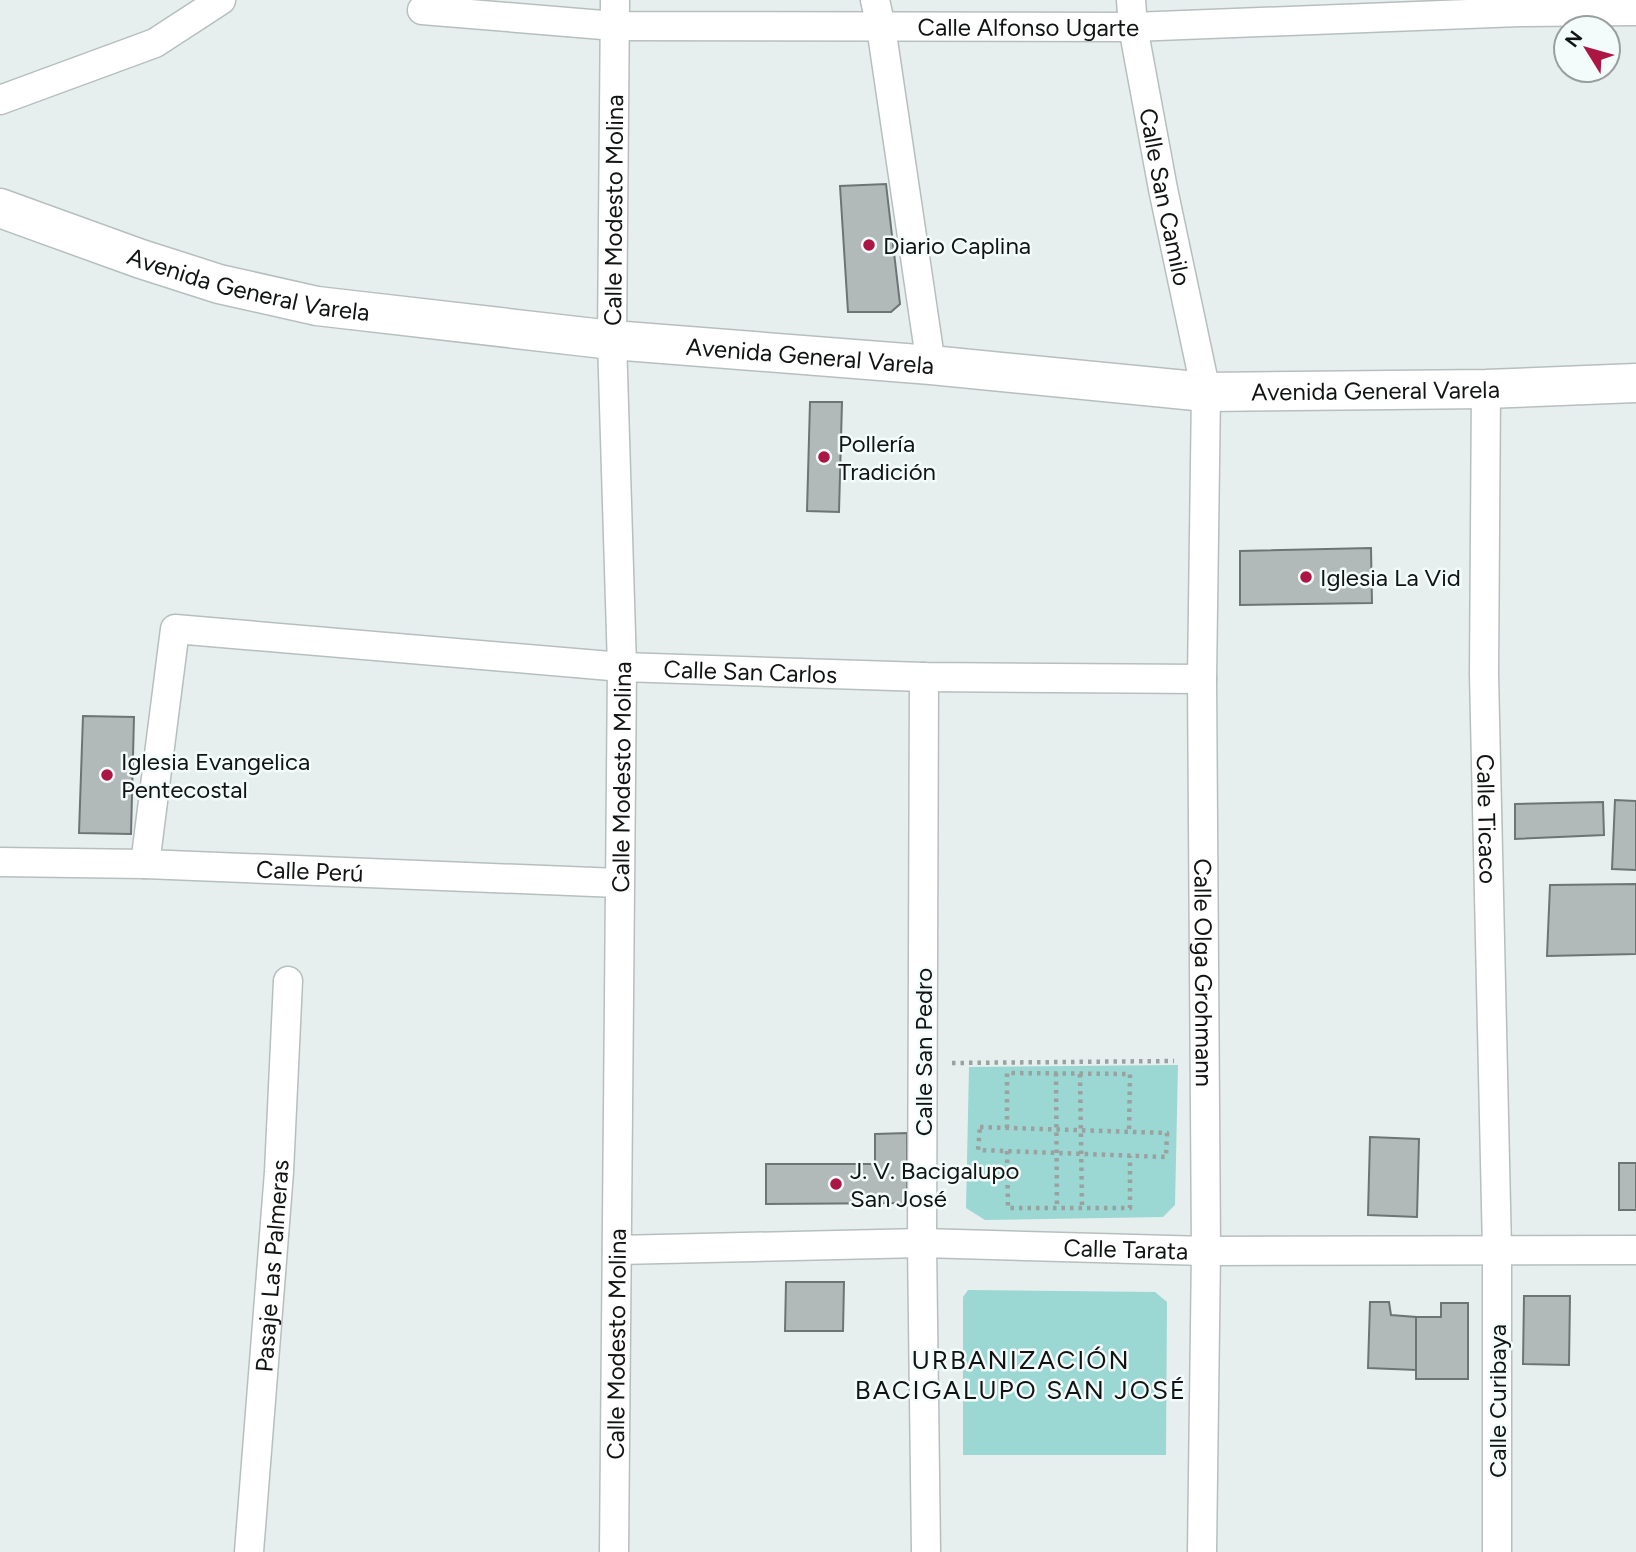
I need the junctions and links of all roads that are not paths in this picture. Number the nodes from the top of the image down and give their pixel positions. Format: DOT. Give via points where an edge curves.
graph roads {
  1 [pos="221,0"];
  2 [pos="1519,6"];
  3 [pos="422,9"];
  4 [pos="1636,11"];
  5 [pos="615,13"];
  6 [pos="878,13"];
  7 [pos="1132,14"];
  8 [pos="0,100"];
  9 [pos="0,208"];
  10 [pos="612,340"];
  11 [pos="931,365"];
  12 [pos="1636,383"];
  13 [pos="1486,389"];
  14 [pos="1206,392"];
  15 [pos="622,667"];
  16 [pos="924,677"];
  17 [pos="1202,679"];
  18 [pos="0,862"];
  19 [pos="145,864"];
  20 [pos="618,883"];
  21 [pos="288,981"];
  22 [pos="922,1243"];
  23 [pos="617,1250"];
  24 [pos="1497,1250"];
  25 [pos="1636,1250"];
  26 [pos="1206,1251"];
  27 [pos="249,1552"];
  28 [pos="614,1552"];
  29 [pos="926,1552"];
  30 [pos="1202,1552"];
  31 [pos="1497,1552"];
  1 -- 8 [label="street" via="155,43"];
  2 -- 4 [label="street, Calle Alfonso Ugarte"];
  2 -- 7 [label="street, Calle Alfonso Ugarte"];
  3 -- 5 [label="street, Calle Alfonso Ugarte"];
  5 -- 6 [label="street, Calle Alfonso Ugarte"];
  5 -- 10 [label="street, Calle Modesto Molina"];
  6 -- 7 [label="street, Calle Alfonso Ugarte"];
  6 -- 11 [label="street"];
  7 -- 14 [label="street, Calle San Camilo"];
  9 -- 10 [label="street, Avenida General Varela" via="219,284 317,306"];
  10 -- 11 [label="street, Avenida General Varela"];
  10 -- 15 [label="street, Calle Modesto Molina"];
  11 -- 14 [label="street, Avenida General Varela"];
  12 -- 13 [label="street, Avenida General Varela"];
  13 -- 14 [label="street, Avenida General Varela"];
  13 -- 24 [label="street, Calle Ticaco" via="1484,688"];
  14 -- 17 [label="street, Calle Olga Grohmann"];
  15 -- 16 [label="street, Calle San Carlos"];
  15 -- 19 [label="street, Calle San Carlos" via="175,629"];
  15 -- 20 [label="street, Calle Modesto Molina"];
  16 -- 17 [label="street, Calle San Carlos"];
  16 -- 22 [label="street, Calle San Pedro"];
  17 -- 26 [label="street, Calle Olga Grohmann"];
  18 -- 19 [label="street, Calle Perú"];
  19 -- 20 [label="street, Calle Perú"];
  20 -- 23 [label="street, Calle Modesto Molina"];
  21 -- 27 [label="street, Pasaje Las Palmeras" via="279,1172"];
  22 -- 23 [label="street, Calle Tarata"];
  22 -- 26 [label="street, Calle Tarata"];
  22 -- 29 [label="street, Calle San Pedro"];
  23 -- 28 [label="street, Calle Modesto Molina"];
  24 -- 25 [label="street, Calle Tarata"];
  24 -- 26 [label="street, Calle Tarata"];
  24 -- 31 [label="street, Calle Curibaya"];
  26 -- 30 [label="street, Calle Olga Grohmann"];
}
